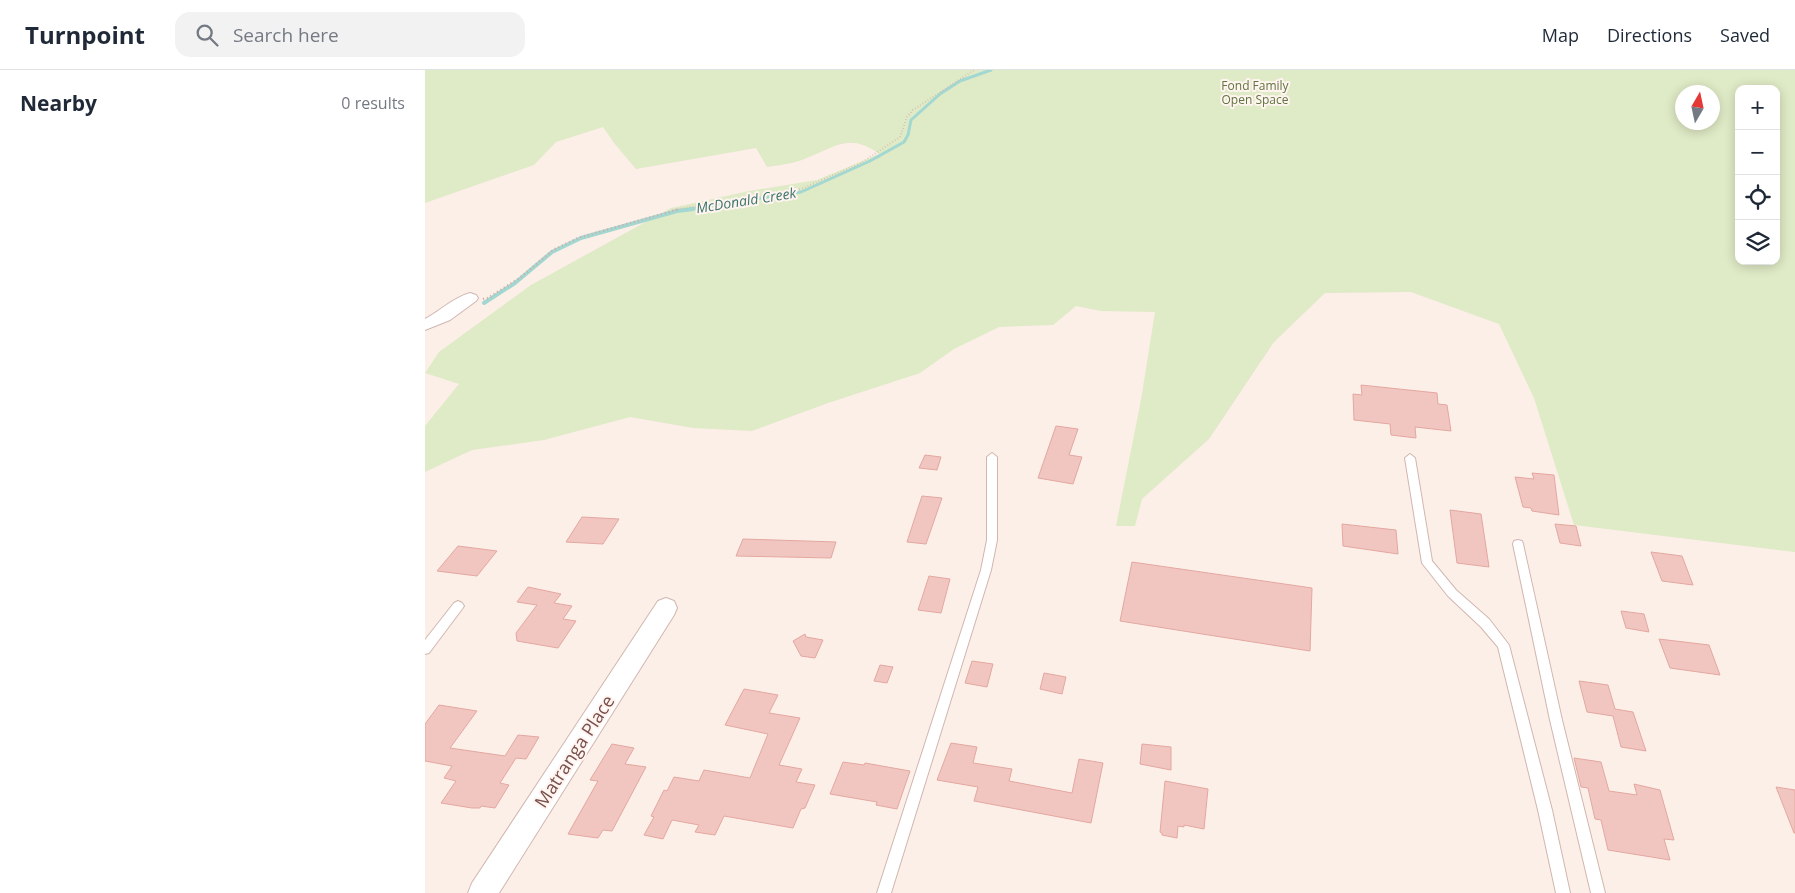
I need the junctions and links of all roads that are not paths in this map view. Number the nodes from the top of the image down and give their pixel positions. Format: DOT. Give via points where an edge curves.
graph roads {
  1 [pos="467,301"];
  2 [pos="425,325"];
  3 [pos="992,457"];
  4 [pos="1410,458"];
  5 [pos="1518,544"];
  6 [pos="458,606"];
  7 [pos="666,608"];
  8 [pos="425,649"];
  9 [pos="482,893"];
  10 [pos="884,893"];
  11 [pos="1563,893"];
  12 [pos="1598,893"];
  1 -- 2 [label="street"];
  3 -- 10 [label="lane" via="992,540 986,570"];
  4 -- 11 [label="lane" via="1427,562 1503,645"];
  5 -- 12 [label="lane"];
  6 -- 8 [label="lane"];
  7 -- 9 [label="street, Matranga Place"];
}
